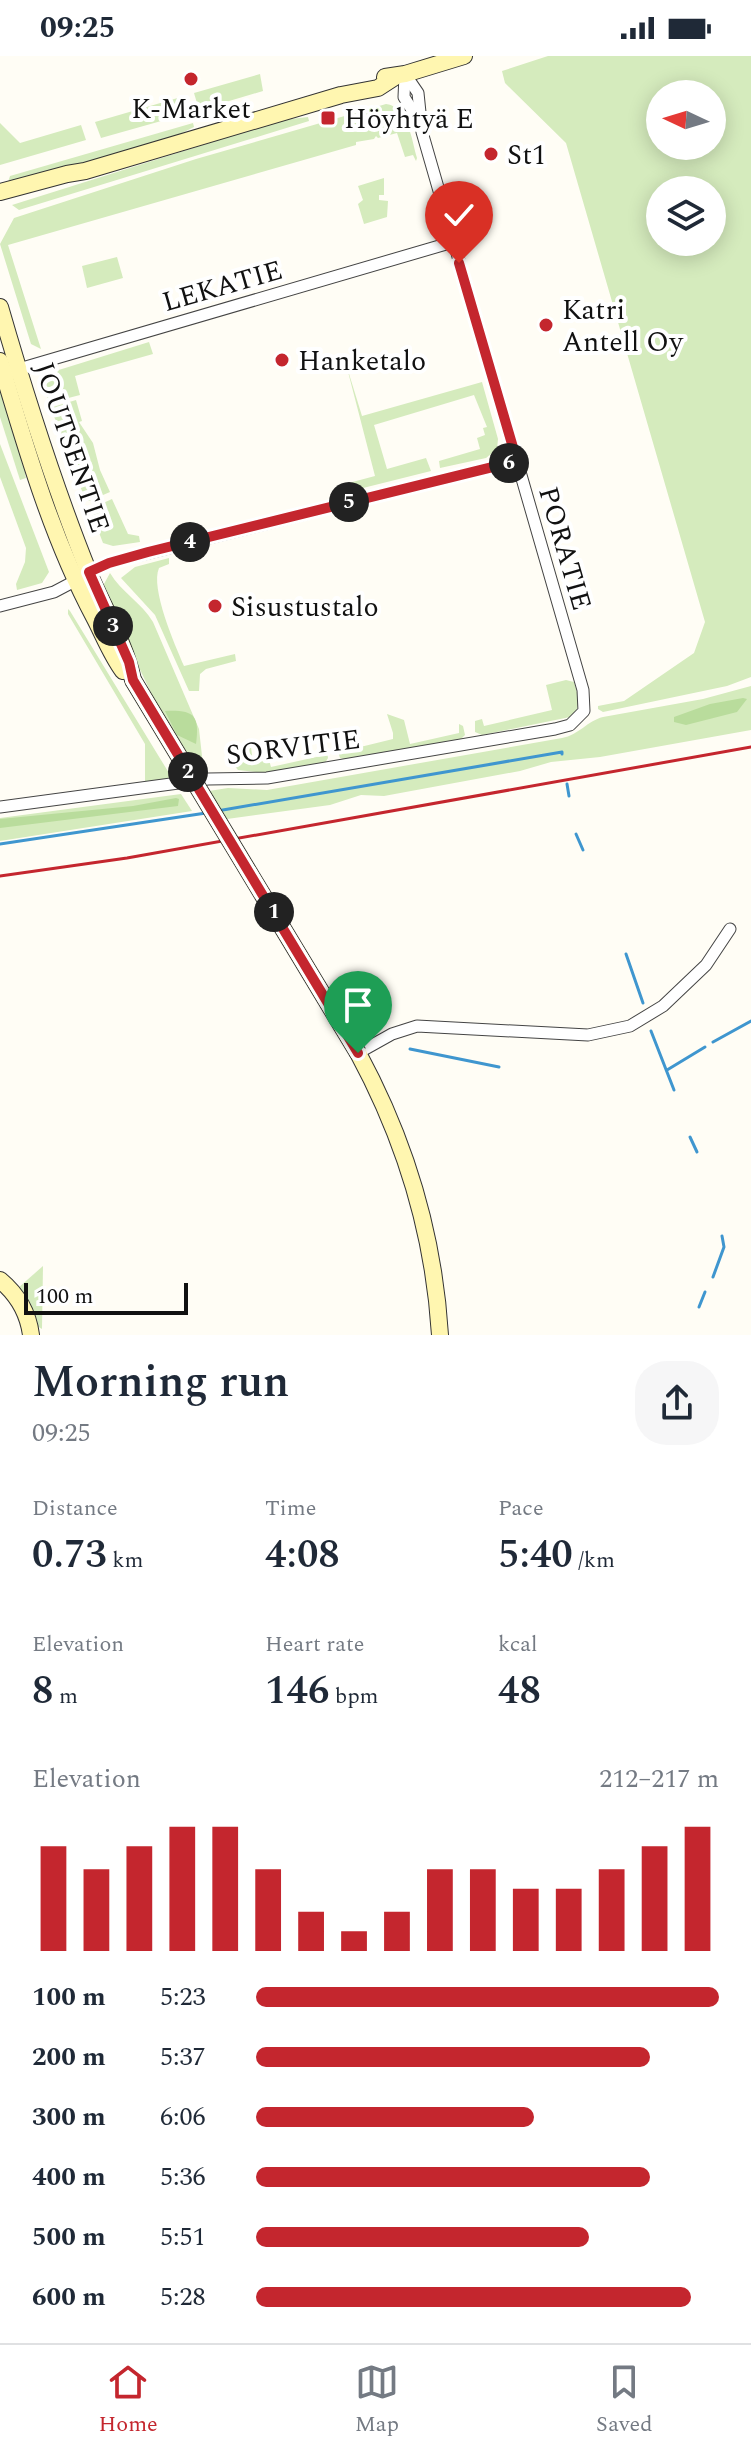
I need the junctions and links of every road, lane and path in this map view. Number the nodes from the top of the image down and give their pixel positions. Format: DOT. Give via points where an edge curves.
graph roads {
  1 [pos="464,56"];
  2 [pos="400,75"];
  3 [pos="85,171"];
  4 [pos="0,192"];
  5 [pos="0,204"];
  6 [pos="453,242"];
  7 [pos="0,307"];
  8 [pos="7,368"];
  9 [pos="517,461"];
  10 [pos="82,577"];
  11 [pos="0,606"];
  12 [pos="584,711"];
  13 [pos="0,807"];
  14 [pos="730,929"];
  15 [pos="358,1053"];
  16 [pos="0,1280"];
  17 [pos="0,1295"];
  18 [pos="21,1335"];
  19 [pos="31,1335"];
  20 [pos="440,1335"];
  1 -- 2 [label="main road"];
  2 -- 3 [label="main road" via="374,77 341,95"];
  2 -- 6 [label="street, PORATIE" via="404,97 419,121"];
  3 -- 4 [label="main road"];
  3 -- 5 [label="main road" via="71,181"];
  6 -- 8 [label="street, LEKATIE"];
  6 -- 9 [label="street, PORATIE"];
  7 -- 8 [label="main road, JOUTSENTIE"];
  8 -- 10 [label="main road, JOUTSENTIE" via="42,447"];
  9 -- 10 [label="street" via="148,552"];
  9 -- 12 [label="street, PORATIE" via="583,690"];
  10 -- 11 [label="street" via="54,592"];
  10 -- 15 [label="main road, JOUTSENTIE, bridge" via="129,662 133,680"];
  12 -- 13 [label="street, SORVITIE" via="570,725 555,729 267,778 208,779"];
  14 -- 15 [label="street" via="706,965 647,1018 614,1031 577,1035 417,1026"];
  15 -- 20 [label="main road, JOUTSENTIE" via="391,1120 421,1209"];
  16 -- 19 [label="main road" via="21,1302"];
  17 -- 18 [label="main road" via="13,1310"];
}
